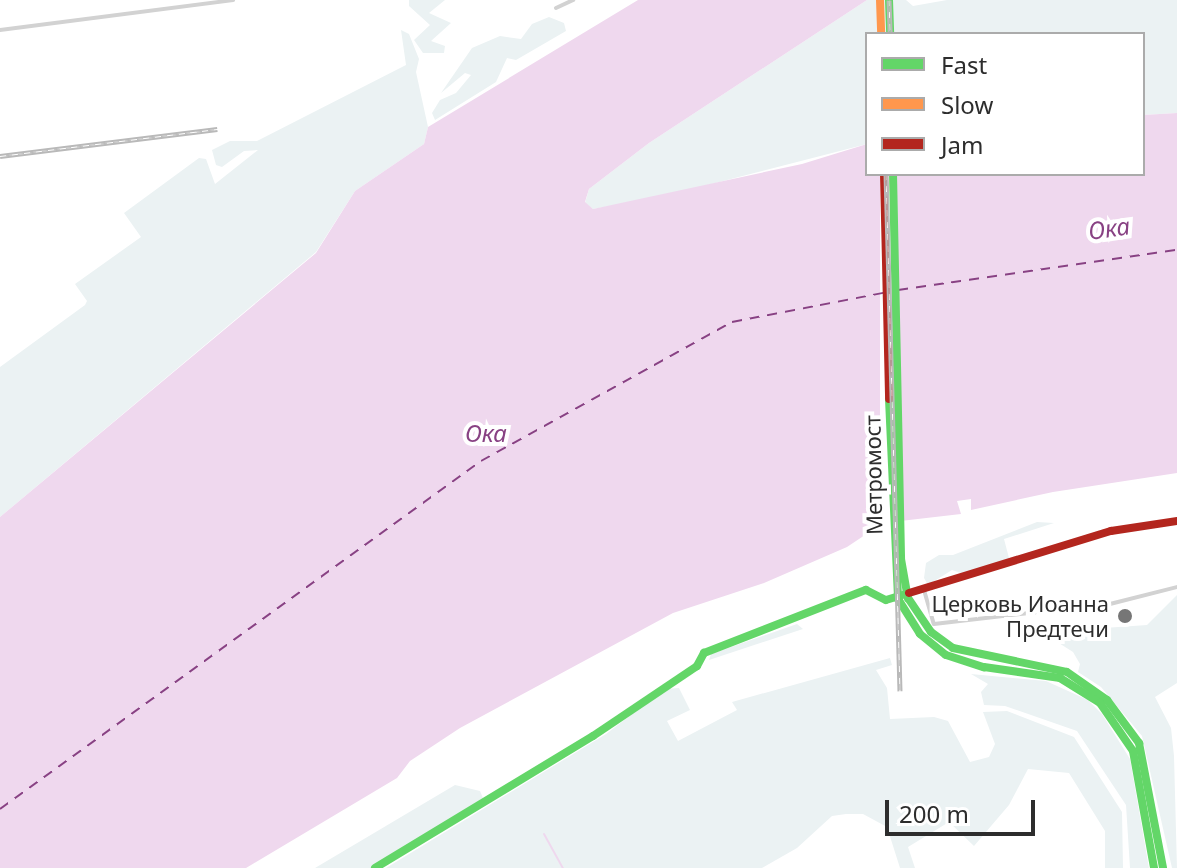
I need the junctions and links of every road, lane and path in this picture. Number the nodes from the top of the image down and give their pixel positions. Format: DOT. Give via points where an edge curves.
graph roads {
  1 [pos="233,0"];
  2 [pos="573,0"];
  3 [pos="880,0"];
  4 [pos="889,0"];
  5 [pos="556,8"];
  6 [pos="0,30"];
  7 [pos="881,32"];
  8 [pos="890,32"];
  9 [pos="884,176"];
  10 [pos="893,176"];
  11 [pos="1177,521"];
  12 [pos="1177,587"];
  13 [pos="924,590"];
  14 [pos="1106,605"];
  15 [pos="1047,611"];
  16 [pos="1047,670"];
  17 [pos="375,868"];
  18 [pos="1154,868"];
  19 [pos="1163,868"];
  1 -- 6 [label="street"];
  2 -- 5 [label="street"];
  3 -- 7 [label="main road"];
  4 -- 8 [label="main road"];
  9 -- 16 [label="main road, Метромост" via="898,599 920,634 946,655 984,667"];
  10 -- 16 [label="main road, Метромост" via="901,559 908,598 931,632 953,648"];
  11 -- 13 [label="main road" via="1111,531"];
  12 -- 14 [label="street"];
  13 -- 15 [label="street" via="934,624"];
  13 -- 17 [label="main road" via="886,600 866,590 704,653 697,666 578,746"];
  16 -- 18 [label="main road" via="1085,691 1125,734 1136,762"];
  16 -- 19 [label="main road" via="1090,684 1132,729 1145,761"];
}
